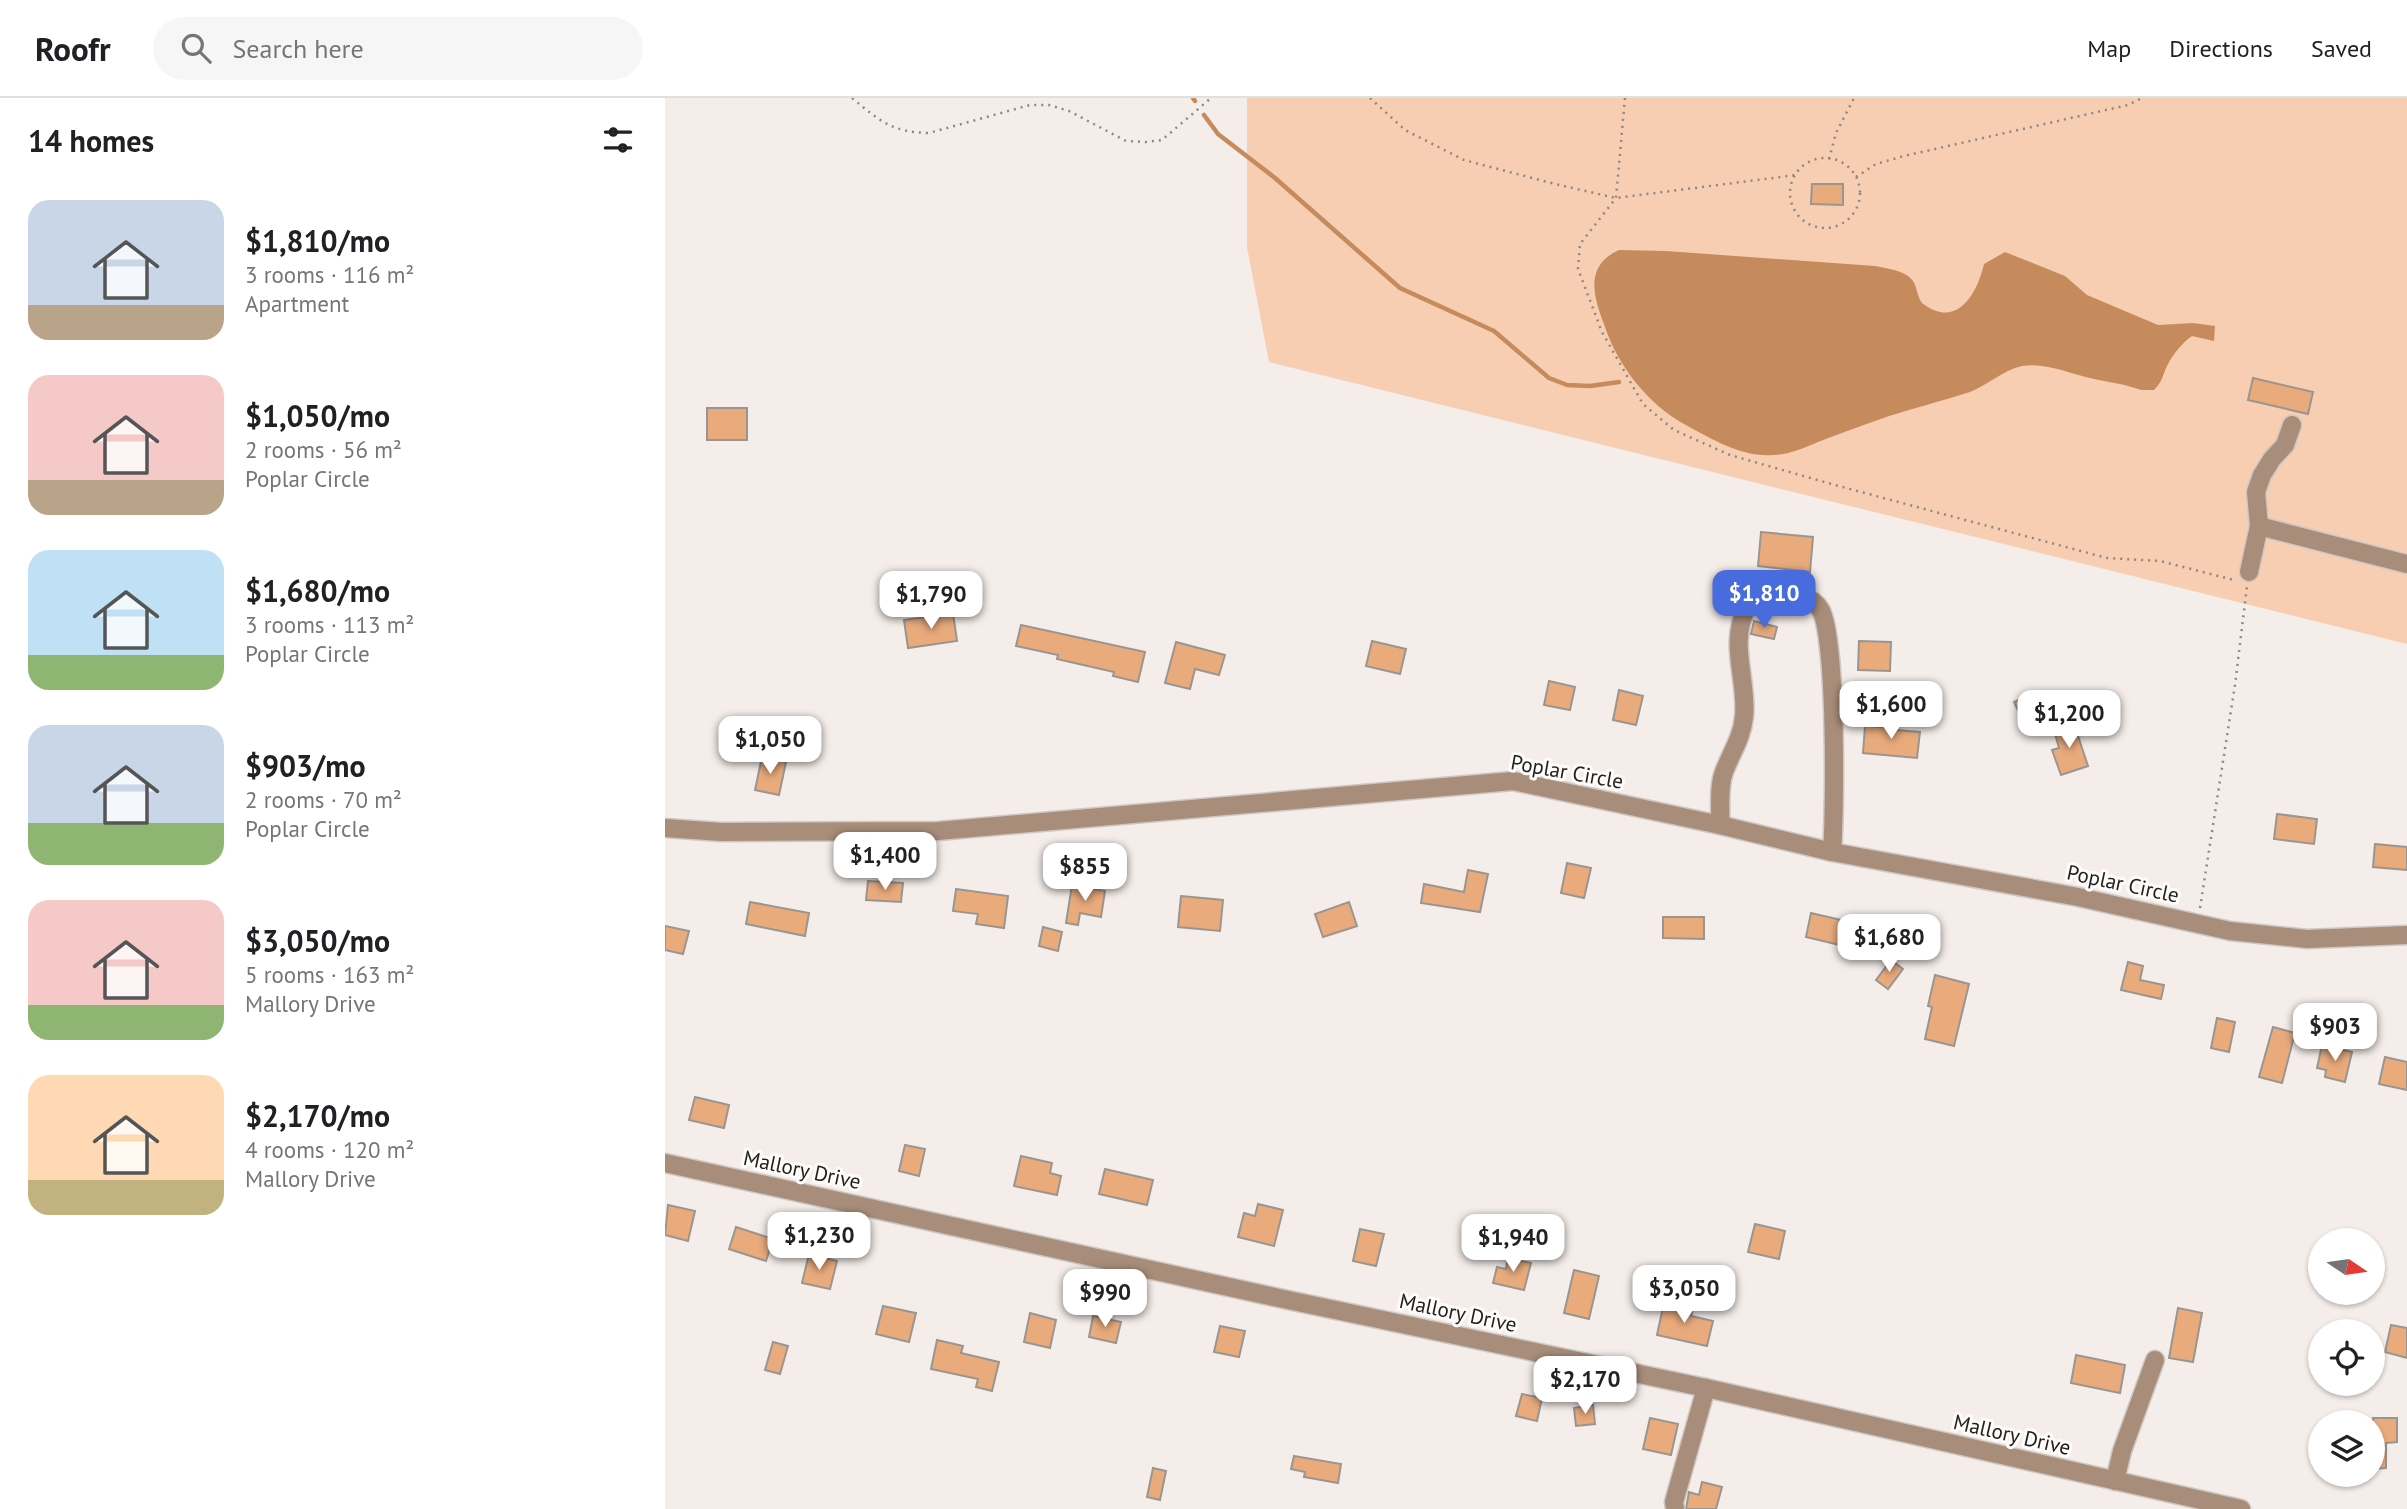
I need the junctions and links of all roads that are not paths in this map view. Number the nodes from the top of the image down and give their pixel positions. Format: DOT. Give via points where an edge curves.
graph roads {
  1 [pos="2292,425"];
  2 [pos="2259,526"];
  3 [pos="2407,564"];
  4 [pos="2244,578"];
  5 [pos="1720,825"];
  6 [pos="665,828"];
  7 [pos="1832,852"];
  8 [pos="2407,935"];
  9 [pos="665,1163"];
  10 [pos="2155,1360"];
  11 [pos="1706,1388"];
  12 [pos="2115,1481"];
  13 [pos="1675,1509"];
  14 [pos="2241,1509"];
  1 -- 2 [label="street" via="2256,492"];
  2 -- 3 [label="street"];
  2 -- 4 [label="street"];
  5 -- 6 [label="street, Poplar Circle" via="1513,781 938,831"];
  5 -- 7 [label="street, Poplar Circle"];
  5 -- 7 [label="street" via="1723,774 1745,716 1738,654 1747,606 1762,592 1792,593 1819,606 1827,629"];
  7 -- 8 [label="street, Poplar Circle" via="2078,897 2230,931 2307,939"];
  9 -- 11 [label="street, Mallory Drive"];
  10 -- 12 [label="street"];
  11 -- 12 [label="street, Mallory Drive"];
  11 -- 13 [label="street"];
  12 -- 14 [label="street, Mallory Drive"];
}
